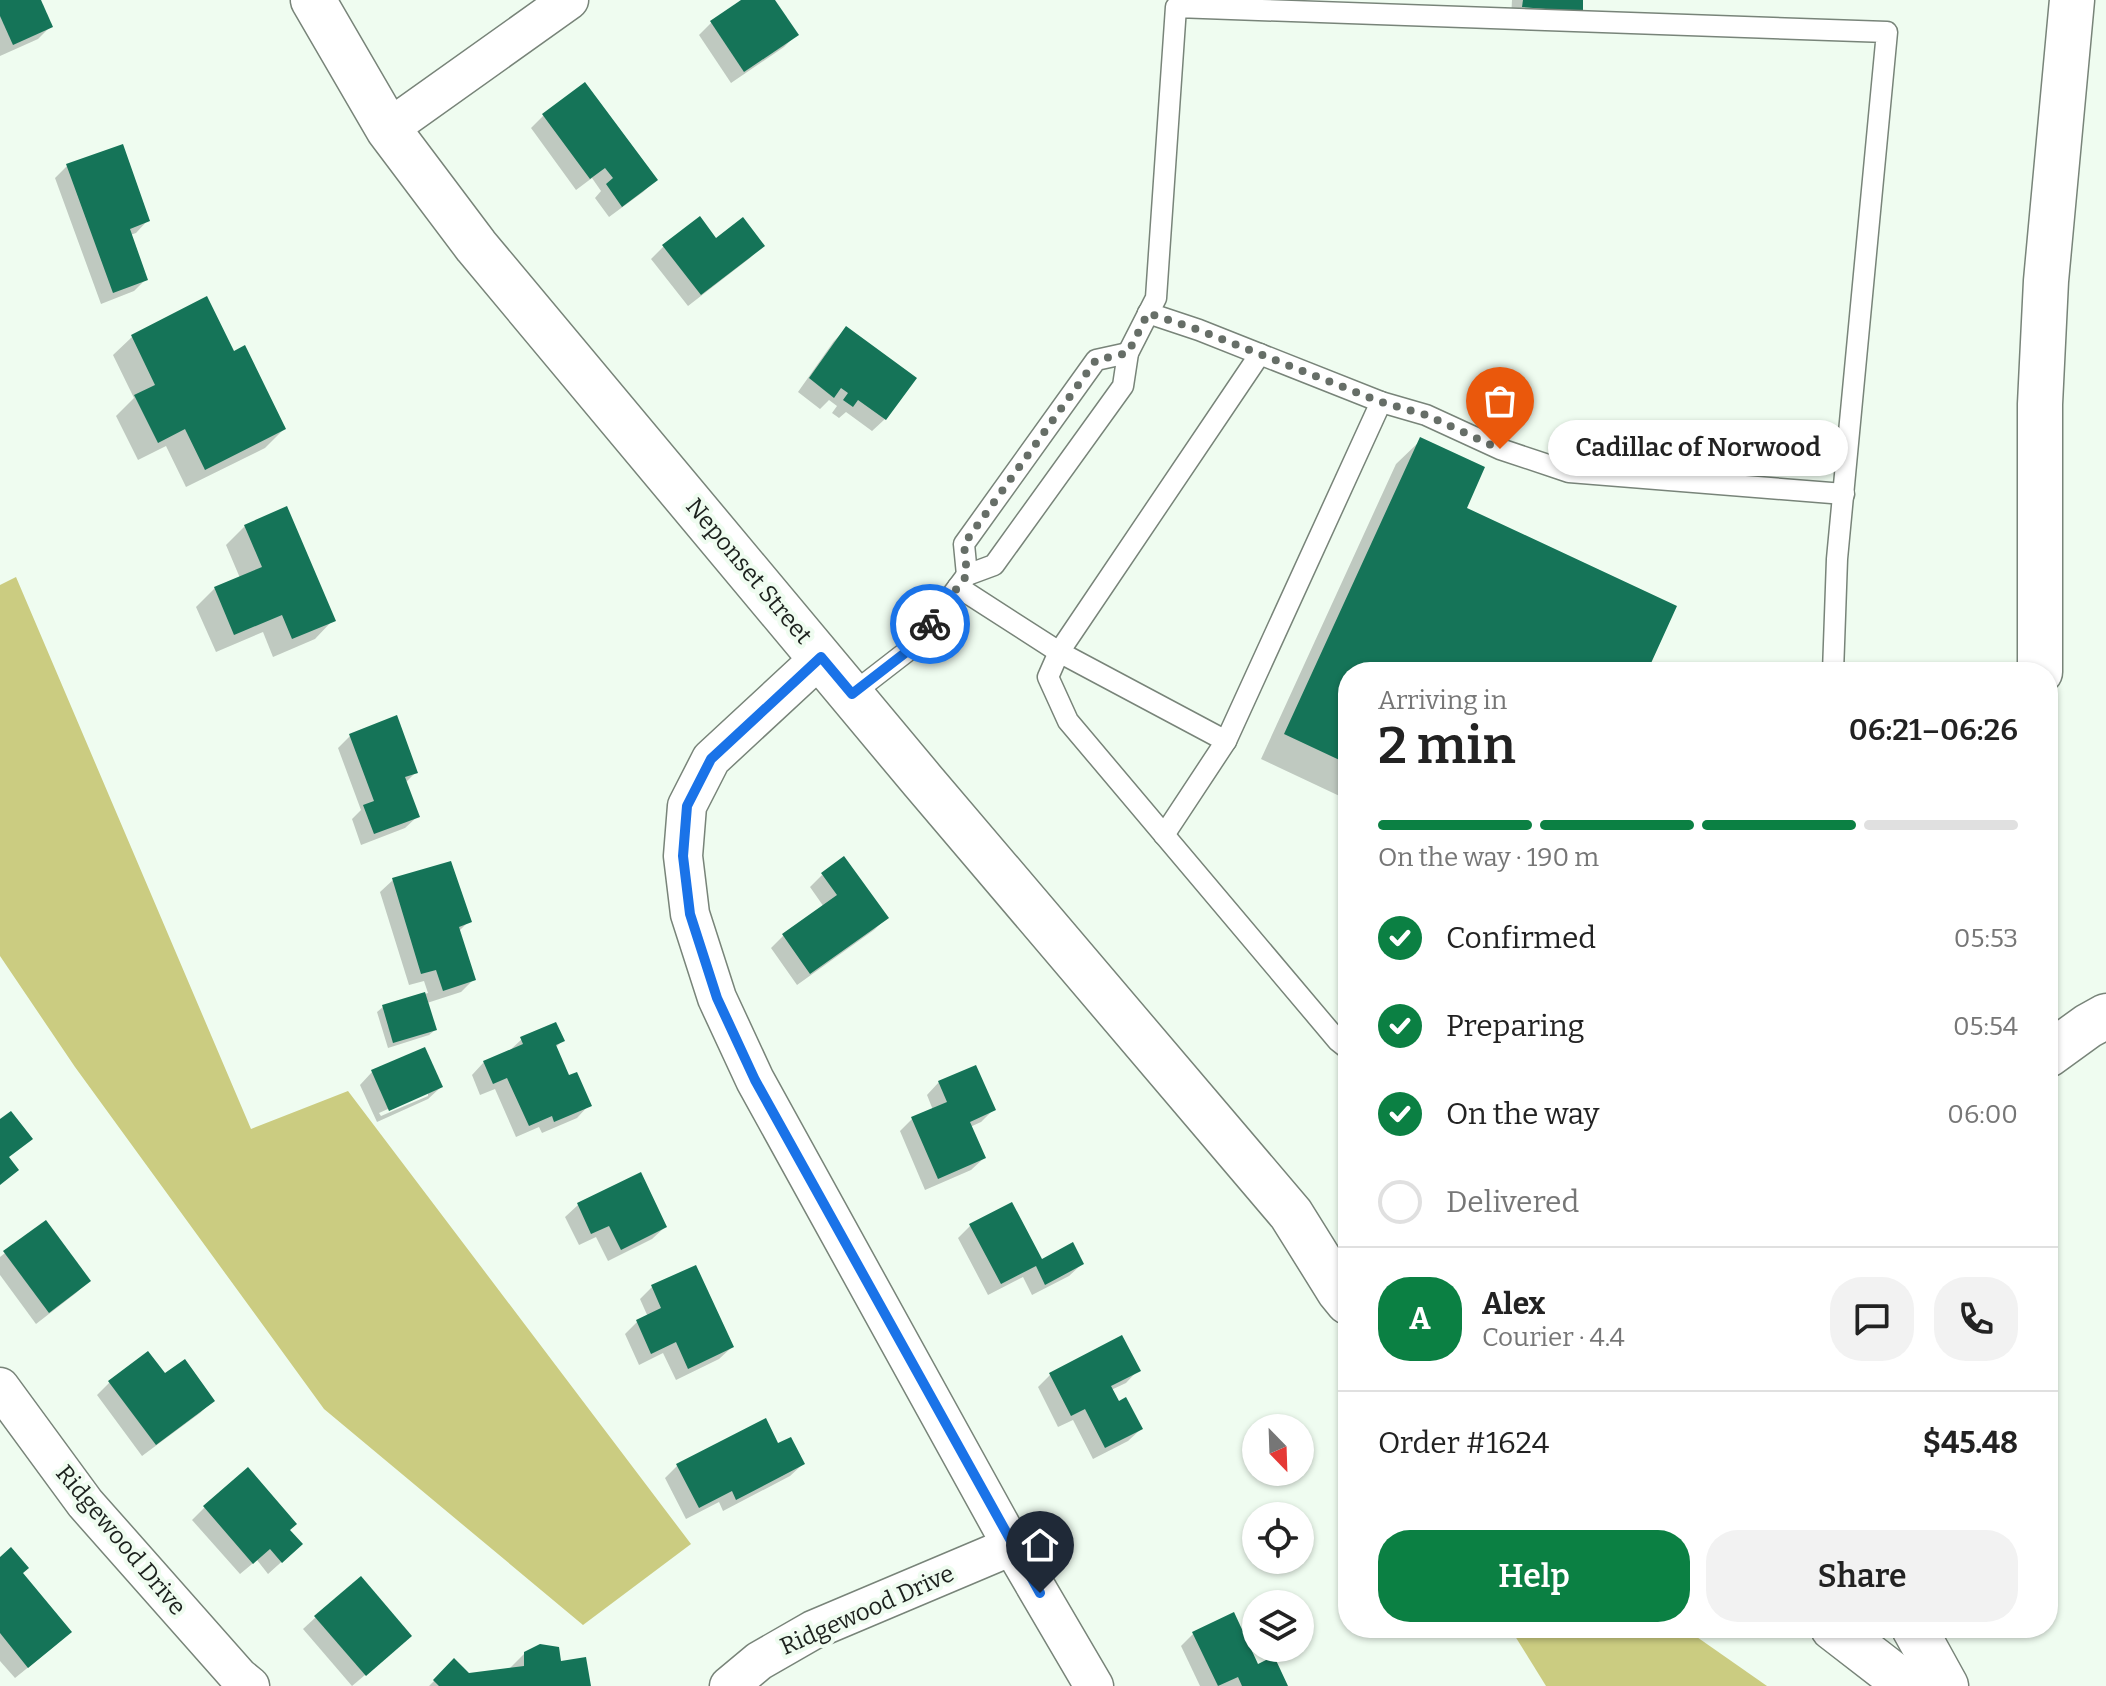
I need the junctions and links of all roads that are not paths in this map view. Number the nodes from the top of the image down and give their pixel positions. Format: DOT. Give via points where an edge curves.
graph roads {
  1 [pos="313,0"];
  2 [pos="569,0"];
  3 [pos="2072,0"];
  4 [pos="388,129"];
  5 [pos="1148,313"];
  6 [pos="1128,353"];
  7 [pos="1260,354"];
  8 [pos="1381,402"];
  9 [pos="1844,494"];
  10 [pos="962,581"];
  11 [pos="1059,652"];
  12 [pos="821,657"];
  13 [pos="1833,662"];
  14 [pos="2040,662"];
  15 [pos="852,694"];
  16 [pos="1226,741"];
  17 [pos="1164,835"];
  18 [pos="2106,1016"];
  19 [pos="1338,1041"];
  20 [pos="2058,1048"];
  21 [pos="1291,1214"];
  22 [pos="1338,1251"];
  23 [pos="1338,1289"];
  24 [pos="0,1387"];
  25 [pos="1012,1546"];
  26 [pos="1846,1638"];
  27 [pos="1920,1638"];
  28 [pos="250,1686"];
  29 [pos="729,1686"];
  30 [pos="1094,1686"];
  31 [pos="1908,1686"];
  32 [pos="1946,1686"];
  1 -- 4 [label="main road, Neponset Street"];
  2 -- 4 [label="street"];
  3 -- 14 [label="main road" via="2040,404"];
  4 -- 12 [label="main road, Neponset Street" via="476,246"];
  5 -- 6 [label="lane"];
  5 -- 7 [label="lane"];
  5 -- 9 [label="lane" via="1156,298 1176,7 1887,32"];
  6 -- 10 [label="lane" via="1123,386 994,565"];
  6 -- 10 [label="lane" via="1096,360 964,544"];
  7 -- 8 [label="lane"];
  7 -- 11 [label="lane"];
  8 -- 9 [label="lane" via="1569,472"];
  8 -- 16 [label="lane"];
  9 -- 13 [label="lane"];
  10 -- 11 [label="lane"];
  10 -- 15 [label="lane" via="914,646"];
  11 -- 16 [label="lane"];
  11 -- 17 [label="lane" via="1048,677 1068,721"];
  12 -- 15 [label="main road"];
  12 -- 25 [label="street, Neponset Street" via="711,759 687,806 683,856 690,914 717,998 755,1080"];
  15 -- 21 [label="main road"];
  16 -- 17 [label="lane"];
  17 -- 19 [label="lane"];
  18 -- 20 [label="main road"];
  21 -- 22 [label="main road"];
  21 -- 23 [label="main road"];
  24 -- 28 [label="street, Ridgewood Drive" via="85,1503"];
  25 -- 29 [label="street, Ridgewood Drive" via="813,1630 759,1661"];
  25 -- 30 [label="street, Neponset Street"];
  26 -- 31 [label="main road"];
  27 -- 32 [label="main road"];
}
